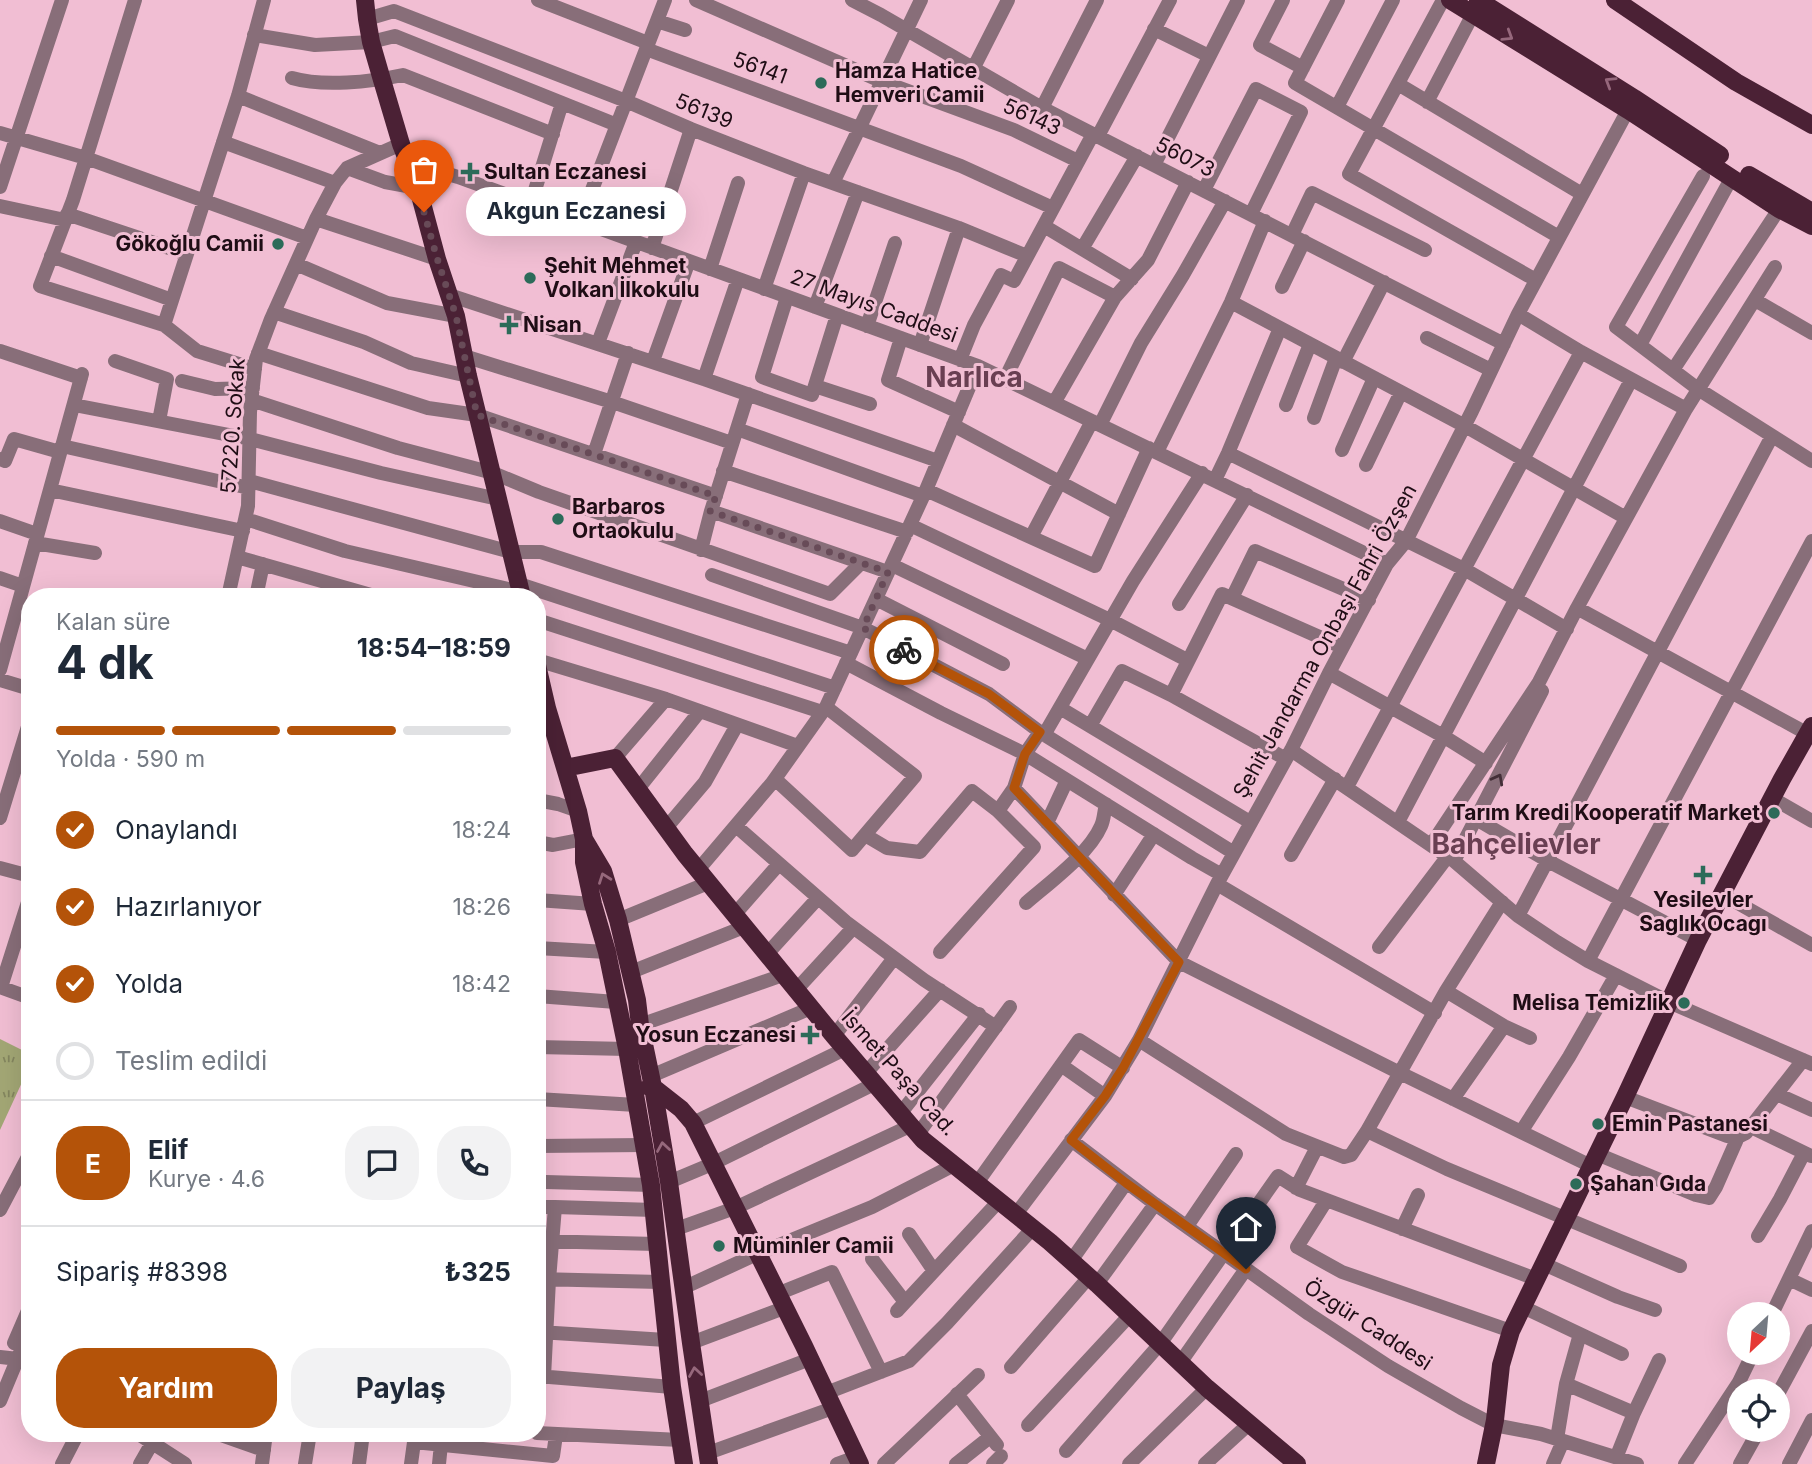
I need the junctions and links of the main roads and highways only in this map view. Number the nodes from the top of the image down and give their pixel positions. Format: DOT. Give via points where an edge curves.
graph roads {
  1 [pos="353,0"];
  2 [pos="365,0"];
  3 [pos="1451,0"];
  4 [pos="1615,0"];
  5 [pos="1476,7"];
  6 [pos="366,19"];
  7 [pos="1812,125"];
  8 [pos="1809,222"];
  9 [pos="520,588"];
  10 [pos="546,717"];
  11 [pos="1810,730"];
  12 [pos="565,768"];
  13 [pos="584,839"];
  14 [pos="658,1092"];
  15 [pos="634,1097"];
  16 [pos="708,1458"];
  17 [pos="858,1460"];
  18 [pos="684,1464"];
  19 [pos="1297,1464"];
  20 [pos="1486,1464"];
  1 -- 6 [label="main road"];
  2 -- 6 [label="main road"];
  3 -- 5 [label="main road"];
  4 -- 7 [label="main road" via="1736,82"];
  5 -- 8 [label="main road, one-way" via="1779,209"];
  8 -- 5 [label="main road, one-way" via="1753,177 1634,98"];
  6 -- 9 [label="main road" via="456,316"];
  10 -- 12 [label="main road"];
  11 -- 20 [label="main road" via="1698,940 1511,1331 1501,1365"];
  12 -- 13 [label="main road"];
  12 -- 19 [label="main road, İsmet Paşa Cad." via="615,758 739,921 910,1125 1072,1261 1207,1388"];
  14 -- 13 [label="main road, one-way" via="618,920 603,871"];
  13 -- 15 [label="main road" via="584,862 607,951"];
  14 -- 15 [label="main road"];
  16 -- 14 [label="main road, one-way"];
  14 -- 17 [label="main road" via="693,1123"];
  15 -- 18 [label="main road" via="651,1185"];
}
